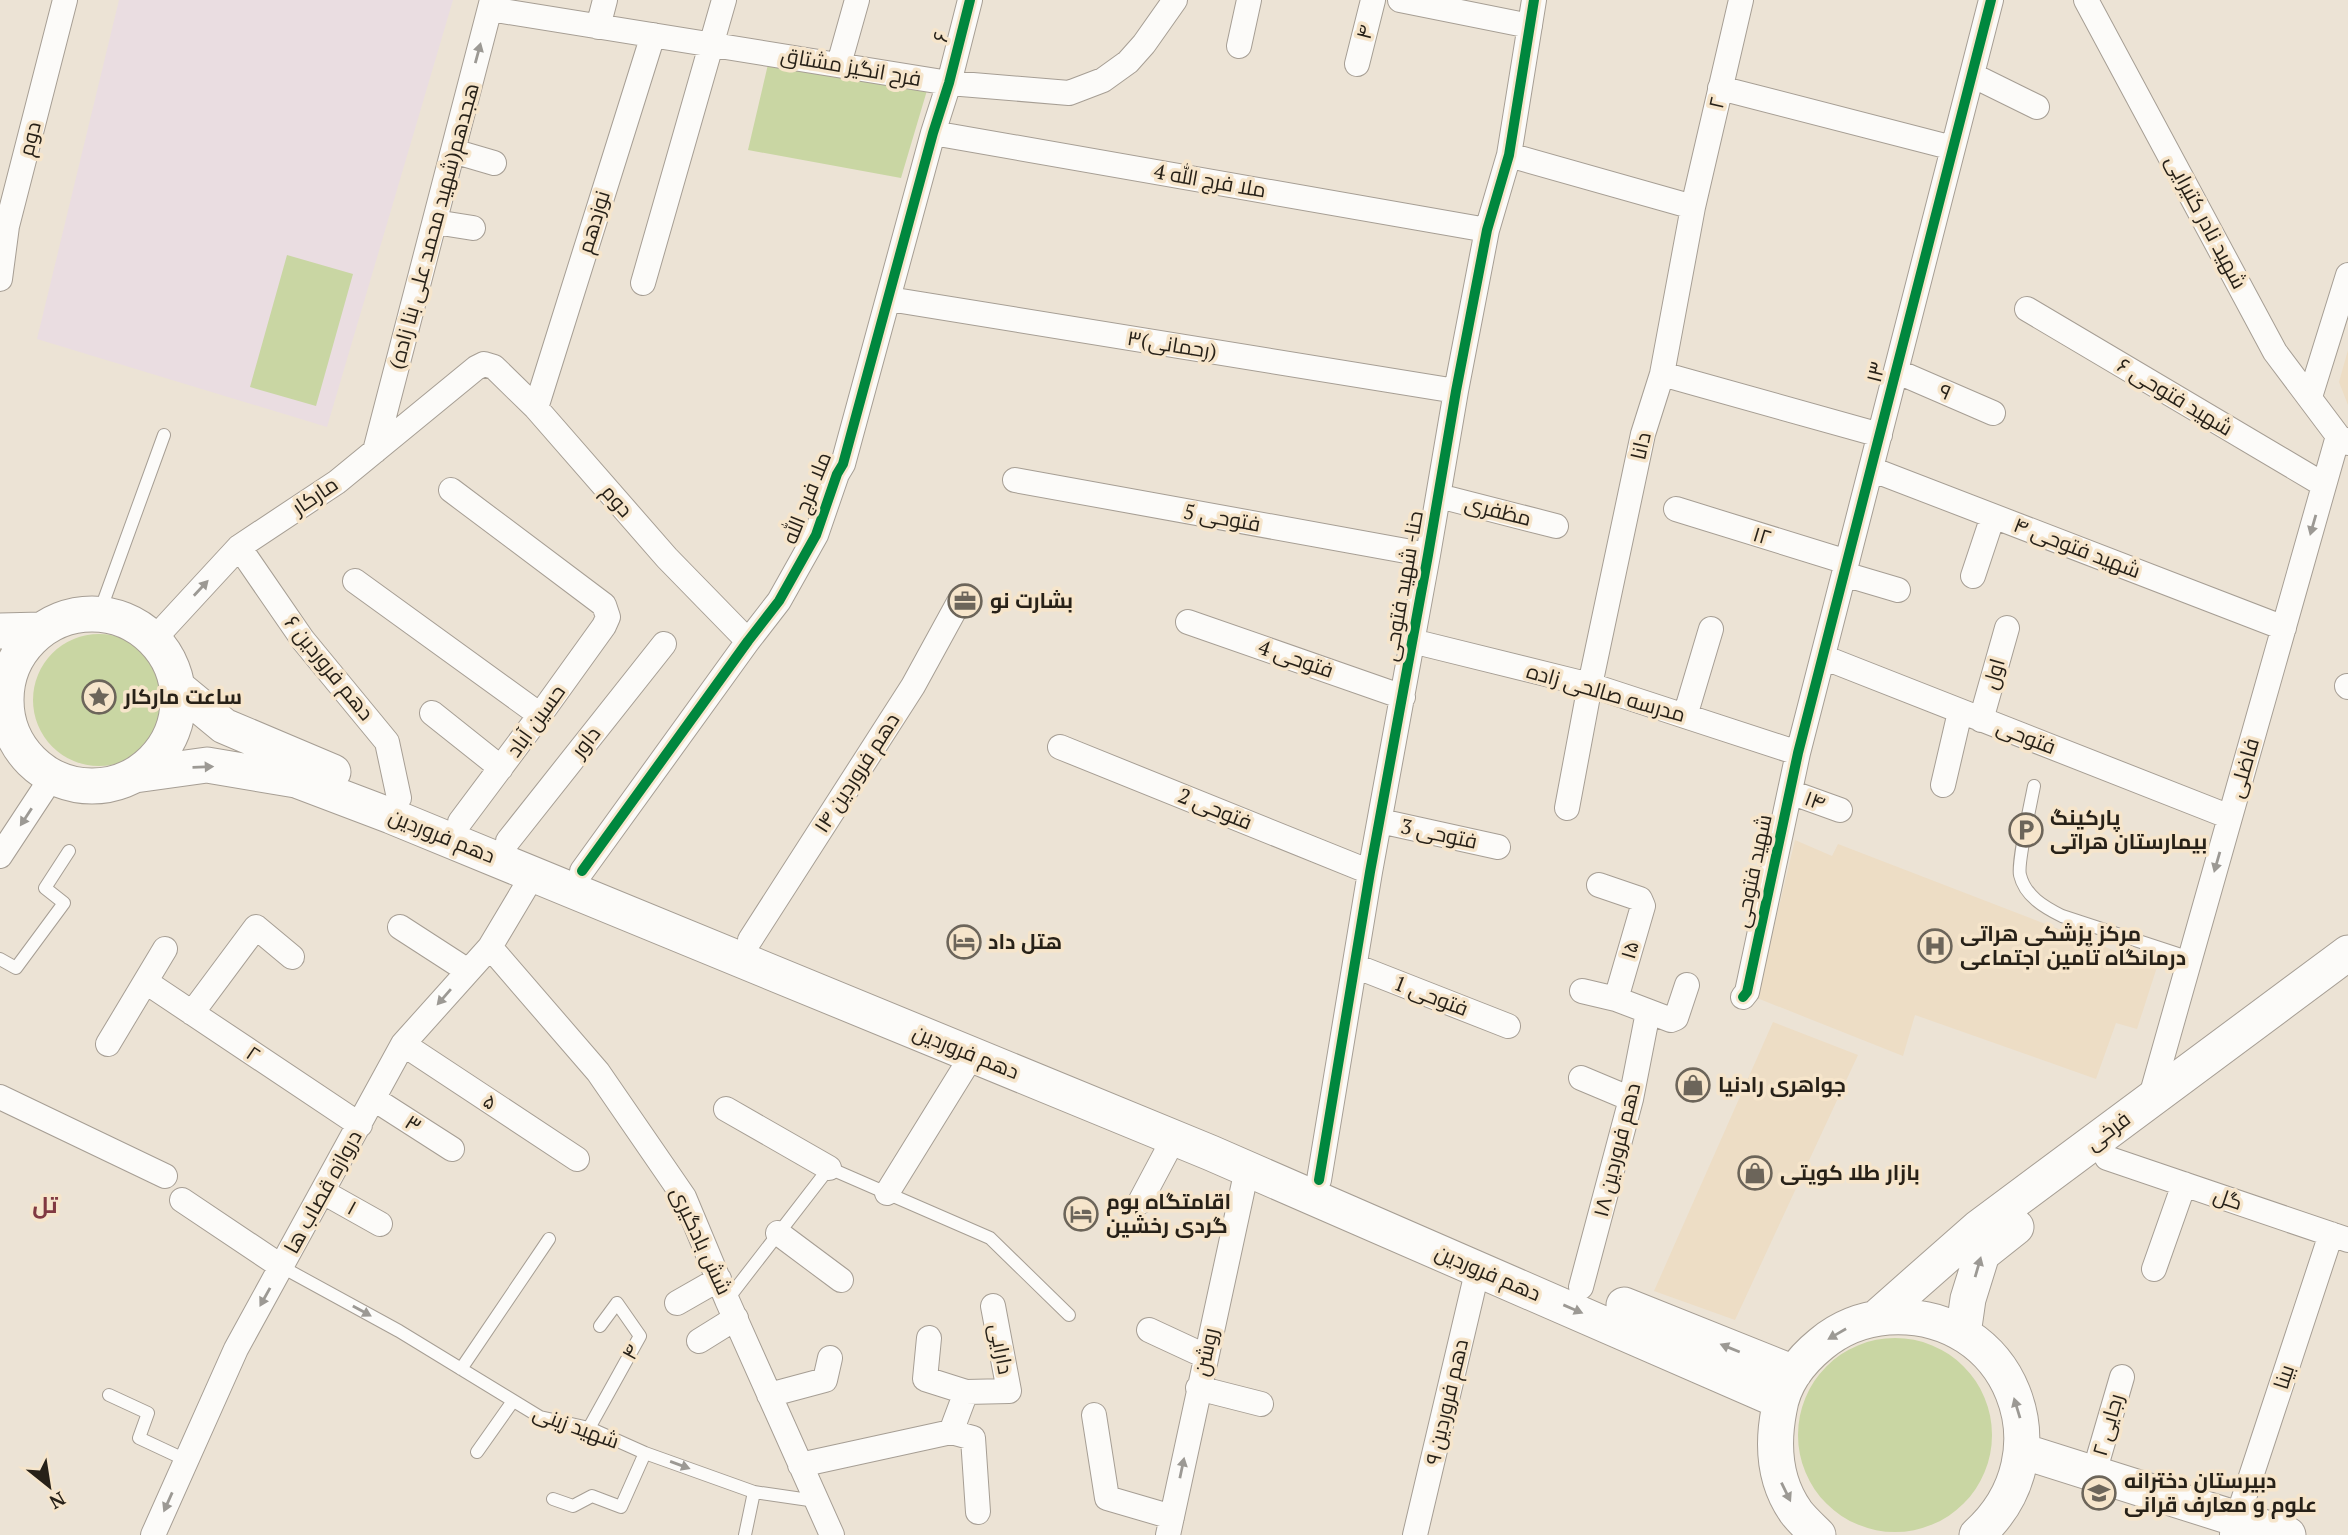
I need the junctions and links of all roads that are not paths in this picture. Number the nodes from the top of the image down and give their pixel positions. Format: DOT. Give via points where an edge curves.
graph roads {
  1 [pos="65,0"];
  2 [pos="605,0"];
  3 [pos="724,0"];
  4 [pos="857,0"];
  5 [pos="970,0"];
  6 [pos="1175,0"];
  7 [pos="1249,0"];
  8 [pos="1373,0"];
  9 [pos="1400,0"];
  10 [pos="1534,0"];
  11 [pos="1741,0"];
  12 [pos="1991,0"];
  13 [pos="2087,0"];
  14 [pos="491,5"];
  15 [pos="1530,26"];
  16 [pos="598,27"];
  17 [pos="653,35"];
  18 [pos="712,44"];
  19 [pos="1239,46"];
  20 [pos="839,64"];
  21 [pos="1357,64"];
  22 [pos="1972,75"];
  23 [pos="949,83"];
  24 [pos="1720,88"];
  25 [pos="2037,107"];
  26 [pos="933,133"];
  27 [pos="1953,148"];
  28 [pos="453,150"];
  29 [pos="1509,155"];
  30 [pos="494,163"];
  31 [pos="1693,207"];
  32 [pos="435,222"];
  33 [pos="473,229"];
  34 [pos="1487,230"];
  35 [pos="2348,275"];
  36 [pos="0,279"];
  37 [pos="643,283"];
  38 [pos="889,299"];
  39 [pos="2026,309"];
  40 [pos="484,365"];
  41 [pos="1896,371"];
  42 [pos="1662,374"];
  43 [pos="1456,391"];
  44 [pos="2310,397"];
  45 [pos="536,408"];
  46 [pos="1993,413"];
  47 [pos="164,435"];
  48 [pos="1880,435"];
  49 [pos="2343,440"];
  50 [pos="375,452"];
  51 [pos="1871,469"];
  52 [pos="1015,480"];
  53 [pos="2325,485"];
  54 [pos="451,490"];
  55 [pos="1438,496"];
  56 [pos="1676,509"];
  57 [pos="1993,516"];
  58 [pos="1556,526"];
  59 [pos="239,547"];
  60 [pos="1428,555"];
  61 [pos="1846,568"];
  62 [pos="1973,576"];
  63 [pos="355,582"];
  64 [pos="1898,590"];
  65 [pos="959,602"];
  66 [pos="99,614"];
  67 [pos="1188,622"];
  68 [pos="2007,628"];
  69 [pos="2284,628"];
  70 [pos="1711,629"];
  71 [pos="42,630"];
  72 [pos="0,631"];
  73 [pos="155,638"];
  74 [pos="748,641"];
  75 [pos="1412,641"];
  76 [pos="664,644"];
  77 [pos="1823,657"];
  78 [pos="1590,685"];
  79 [pos="178,688"];
  80 [pos="1403,697"];
  81 [pos="432,713"];
  82 [pos="540,715"];
  83 [pos="1685,716"];
  84 [pos="1970,716"];
  85 [pos="11,741"];
  86 [pos="1060,747"];
  87 [pos="1798,753"];
  88 [pos="501,768"];
  89 [pos="135,775"];
  90 [pos="52,777"];
  91 [pos="1943,785"];
  92 [pos="2034,786"];
  93 [pos="1790,792"];
  94 [pos="399,798"];
  95 [pos="1567,808"];
  96 [pos="1840,810"];
  97 [pos="2230,817"];
  98 [pos="1380,821"];
  99 [pos="460,822"];
  100 [pos="508,841"];
  101 [pos="1498,846"];
  102 [pos="69,851"];
  103 [pos="0,856"];
  104 [pos="582,871"];
  105 [pos="1370,872"];
  106 [pos="534,873"];
  107 [pos="1599,886"];
  108 [pos="400,927"];
  109 [pos="750,940"];
  110 [pos="490,947"];
  111 [pos="165,949"];
  112 [pos="2348,953"];
  113 [pos="292,957"];
  114 [pos="0,958"];
  115 [pos="2190,958"];
  116 [pos="1355,966"];
  117 [pos="468,971"];
  118 [pos="2348,978"];
  119 [pos="146,982"];
  120 [pos="1687,985"];
  121 [pos="1582,991"];
  122 [pos="1743,997"];
  123 [pos="1616,999"];
  124 [pos="1648,1012"];
  125 [pos="192,1013"];
  126 [pos="1508,1026"];
  127 [pos="108,1044"];
  128 [pos="403,1044"];
  129 [pos="973,1054"];
  130 [pos="1581,1078"];
  131 [pos="0,1097"];
  132 [pos="374,1099"];
  133 [pos="1631,1099"];
  134 [pos="2150,1100"];
  135 [pos="726,1109"];
  136 [pos="360,1125"];
  137 [pos="1174,1138"];
  138 [pos="452,1149"];
  139 [pos="2108,1158"];
  140 [pos="577,1159"];
  141 [pos="829,1168"];
  142 [pos="1247,1169"];
  143 [pos="165,1176"];
  144 [pos="1319,1180"];
  145 [pos="2184,1184"];
  146 [pos="323,1192"];
  147 [pos="887,1193"];
  148 [pos="183,1200"];
  149 [pos="1140,1202"];
  150 [pos="380,1224"];
  151 [pos="778,1233"];
  152 [pos="2339,1237"];
  153 [pos="549,1239"];
  154 [pos="282,1267"];
  155 [pos="1479,1268"];
  156 [pos="2154,1269"];
  157 [pos="841,1280"];
  158 [pos="1581,1287"];
  159 [pos="727,1299"];
  160 [pos="677,1303"];
  161 [pos="993,1306"];
  162 [pos="1069,1315"];
  163 [pos="1876,1318"];
  164 [pos="600,1326"];
  165 [pos="1149,1330"];
  166 [pos="1963,1334"];
  167 [pos="929,1338"];
  168 [pos="699,1340"];
  169 [pos="1205,1356"];
  170 [pos="830,1358"];
  171 [pos="461,1369"];
  172 [pos="2122,1377"];
  173 [pos="1787,1387"];
  174 [pos="1198,1388"];
  175 [pos="966,1392"];
  176 [pos="109,1395"];
  177 [pos="769,1395"];
  178 [pos="513,1401"];
  179 [pos="1261,1404"];
  180 [pos="1094,1415"];
  181 [pos="589,1428"];
  182 [pos="951,1432"];
  183 [pos="2022,1451"];
  184 [pos="477,1452"];
  185 [pos="645,1452"];
  186 [pos="187,1460"];
  187 [pos="800,1465"];
  188 [pos="2094,1473"];
  189 [pos="754,1492"];
  190 [pos="553,1499"];
  191 [pos="816,1501"];
  192 [pos="978,1512"];
  193 [pos="1170,1526"];
  194 [pos="2235,1527"];
  195 [pos="829,1532"];
  196 [pos="153,1535"];
  197 [pos="744,1535"];
  198 [pos="1415,1535"];
  199 [pos="1818,1535"];
  200 [pos="1977,1535"];
  201 [pos="2288,1535"];
  1 -- 36 [label="street, دوم" via="7,226"];
  2 -- 16 [label="street"];
  3 -- 18 [label="street"];
  4 -- 20 [label="street"];
  5 -- 23 [label="street, ۶"];
  6 -- 23 [label="street, فرح انگیز مشتاق" via="1128,62 1079,90 1069,93"];
  7 -- 19 [label="street"];
  8 -- 21 [label="street, ۴"];
  9 -- 15 [label="street"];
  10 -- 15 [label="street, حنا- شهید فتوحی"];
  11 -- 24 [label="street, ۲"];
  12 -- 22 [label="street, ۱۳"];
  13 -- 44 [label="street, شهید نادر کتیرایی" via="2275,352"];
  14 -- 16 [label="street, فرح انگیز مشتاق"];
  28 -- 14 [label="street, هجدهم(شهید محمد علی بنا زاده), one-way"];
  15 -- 29 [label="street, حنا- شهید فتوحی"];
  16 -- 17 [label="street, فرح انگیز مشتاق"];
  17 -- 18 [label="street, فرح انگیز مشتاق"];
  17 -- 45 [label="street, نوزدهم"];
  18 -- 20 [label="street, فرح انگیز مشتاق"];
  18 -- 37 [label="street"];
  20 -- 23 [label="street, فرح انگیز مشتاق"];
  22 -- 25 [label="street"];
  22 -- 27 [label="street, ۱۳"];
  23 -- 26 [label="street, ملا فرج الله"];
  24 -- 27 [label="street"];
  24 -- 31 [label="street, ۲"];
  26 -- 34 [label="street, 4 ملا فرج الله"];
  26 -- 38 [label="street, ملا فرج الله"];
  27 -- 41 [label="street, ۱۳"];
  28 -- 30 [label="street"];
  28 -- 32 [label="street, هجدهم(شهید محمد علی بنا زاده)"];
  29 -- 31 [label="street"];
  29 -- 34 [label="street, حنا- شهید فتوحی"];
  31 -- 42 [label="street, دانا"];
  32 -- 33 [label="street"];
  32 -- 50 [label="street, هجدهم(شهید محمد علی بنا زاده)"];
  34 -- 43 [label="street, حنا- شهید فتوحی"];
  35 -- 44 [label="street"];
  38 -- 43 [label="street, ۳(رحمانی)"];
  38 -- 74 [label="street, ملا فرج الله" via="843,464 816,535 779,601"];
  39 -- 53 [label="street, شهید فتوحی ۶"];
  40 -- 45 [label="street, دوم" via="494,367"];
  40 -- 50 [label="street, مارکار"];
  41 -- 46 [label="street, ۹"];
  41 -- 48 [label="street, ۱۳"];
  42 -- 48 [label="street"];
  42 -- 78 [label="street, دانا" via="1643,434"];
  43 -- 55 [label="street, حنا- شهید فتوحی"];
  44 -- 49 [label="street, شهید نادر کتیرایی"];
  45 -- 74 [label="street, دوم" via="667,558"];
  47 -- 66 [label="lane"];
  48 -- 51 [label="street, ۱۳"];
  49 -- 53 [label="street, فاضلی"];
  50 -- 59 [label="street, مارکار"];
  51 -- 57 [label="street, شهید فتوحی ۴"];
  51 -- 61 [label="street, ۱۳"];
  52 -- 60 [label="street, فتوحی 5"];
  53 -- 69 [label="street, فاضلی, one-way"];
  54 -- 82 [label="street, حسین آباد" via="604,605 608,617 604,626"];
  55 -- 58 [label="street, مظفری"];
  55 -- 60 [label="street, حنا- شهید فتوحی"];
  56 -- 61 [label="street, ۱۲"];
  57 -- 62 [label="street"];
  57 -- 69 [label="street, شهید فتوحی ۴"];
  73 -- 59 [label="street, مارکار, one-way"];
  59 -- 94 [label="street, دهم فروردین ۶" via="303,640 387,742"];
  60 -- 75 [label="street, حنا- شهید فتوحی"];
  61 -- 64 [label="street"];
  61 -- 77 [label="street, ۱۳"];
  63 -- 82 [label="street"];
  65 -- 109 [label="street, دهم فروردین ۱۴" via="913,686"];
  66 -- 71 [label="main road" via="69,617"];
  66 -- 73 [label="main road" via="140,627"];
  67 -- 80 [label="street, فتوحی 4"];
  68 -- 84 [label="street, اول"];
  69 -- 97 [label="street, فاضلی"];
  70 -- 83 [label="street"];
  71 -- 72 [label="main road"];
  71 -- 85 [label="main road" via="19,654 7,686"];
  73 -- 79 [label="main road"];
  74 -- 104 [label="street, ملا فرج الله"];
  75 -- 78 [label="street, مدرسه صالحی زاده"];
  75 -- 80 [label="street, حنا- شهید فتوحی"];
  76 -- 100 [label="street, داور"];
  77 -- 84 [label="street, فتوحی"];
  77 -- 87 [label="street, ۱۳"];
  78 -- 83 [label="street, مدرسه صالحی زاده"];
  78 -- 95 [label="street, دانا"];
  79 -- 89 [label="main road" via="176,721 166,742"];
  79 -- 94 [label="main road, دهم فروردین" via="224,726"];
  80 -- 98 [label="street, حنا- شهید فتوحی"];
  81 -- 88 [label="street"];
  82 -- 88 [label="street, حسین آباد"];
  83 -- 87 [label="street, مدرسه صالحی زاده"];
  84 -- 91 [label="street, اول"];
  84 -- 97 [label="street, فتوحی"];
  85 -- 90 [label="main road"];
  86 -- 105 [label="street, فتوحی 2"];
  87 -- 93 [label="street, شهید فتوحی"];
  88 -- 99 [label="street, حسین آباد"];
  89 -- 90 [label="main road" via="108,785 80,785"];
  89 -- 106 [label="main road, دهم فروردین, one-way" via="207,765 296,780"];
  90 -- 103 [label="street, one-way"];
  92 -- 115 [label="lane" via="2019,873 2027,891 2062,916"];
  93 -- 96 [label="street, ۱۴"];
  93 -- 122 [label="street, شهید فتوحی"];
  94 -- 99 [label="main road, دهم فروردین"];
  97 -- 115 [label="street, فاضلی, one-way"];
  98 -- 101 [label="street, فتوحی 3"];
  98 -- 105 [label="street, حنا- شهید فتوحی"];
  99 -- 100 [label="main road, دهم فروردین"];
  100 -- 104 [label="main road, دهم فروردین"];
  102 -- 114 [label="lane" via="45,888 64,903 16,968"];
  104 -- 109 [label="main road, دهم فروردین"];
  105 -- 116 [label="street, حنا- شهید فتوحی"];
  106 -- 110 [label="street, دروازه قصاب ها"];
  106 -- 129 [label="main road, دهم فروردین"];
  107 -- 123 [label="street, ۱۵" via="1642,901 1643,906"];
  108 -- 117 [label="street"];
  109 -- 144 [label="main road, دهم فروردین"];
  110 -- 117 [label="street, دروازه قصاب ها"];
  110 -- 159 [label="street, شش بادگیری" via="598,1072 684,1197"];
  111 -- 119 [label="street"];
  112 -- 134 [label="main road, فرخی"];
  113 -- 125 [label="street" via="256,927"];
  115 -- 134 [label="street, فاضلی"];
  116 -- 126 [label="street, فتوحی 1"];
  116 -- 144 [label="street, حنا- شهید فتوحی"];
  117 -- 128 [label="street, دروازه قصاب ها, one-way"];
  118 -- 139 [label="main road, فرخی"];
  119 -- 125 [label="street, ۲"];
  119 -- 127 [label="street"];
  120 -- 124 [label="street" via="1676,1018"];
  121 -- 123 [label="street"];
  123 -- 124 [label="street"];
  124 -- 133 [label="street, دهم فروردین ۱۸"];
  125 -- 136 [label="street, ۲"];
  128 -- 132 [label="street, دروازه قصاب ها"];
  128 -- 140 [label="street, ۵"];
  129 -- 137 [label="main road, دهم فروردین"];
  129 -- 147 [label="street"];
  130 -- 133 [label="street"];
  131 -- 143 [label="street"];
  132 -- 136 [label="street, دروازه قصاب ها"];
  132 -- 138 [label="street, ۳"];
  133 -- 158 [label="street, دهم فروردین ۱۸"];
  134 -- 163 [label="main road, فرخی" via="1978,1228"];
  135 -- 141 [label="street"];
  136 -- 146 [label="street, دروازه قصاب ها"];
  137 -- 142 [label="main road, دهم فروردین"];
  137 -- 149 [label="street"];
  139 -- 145 [label="street, گل"];
  166 -- 139 [label="main road, فرخی, one-way" via="1982,1254"];
  141 -- 147 [label="lane"];
  141 -- 151 [label="lane"];
  142 -- 155 [label="main road, دهم فروردین"];
  142 -- 169 [label="street, روشن"];
  144 -- 158 [label="main road, دهم فروردین"];
  145 -- 152 [label="street, گل"];
  145 -- 156 [label="street"];
  146 -- 150 [label="street, ۱"];
  146 -- 154 [label="street, دروازه قصاب ها"];
  147 -- 162 [label="lane" via="990,1238"];
  148 -- 154 [label="street"];
  151 -- 157 [label="street"];
  151 -- 159 [label="lane"];
  152 -- 194 [label="street, بینا"];
  153 -- 171 [label="lane"];
  154 -- 171 [label="lane, شهید زینی, one-way"];
  154 -- 186 [label="street, دروازه قصاب ها, one-way" via="236,1349"];
  155 -- 173 [label="main road, دهم فروردین, one-way"];
  155 -- 198 [label="street, دهم فروردین ۹"];
  173 -- 158 [label="main road, دهم فروردین, one-way"];
  159 -- 160 [label="street"];
  159 -- 168 [label="street"];
  159 -- 177 [label="street, شش بادگیری"];
  161 -- 175 [label="street, دارایی" via="1009,1391"];
  163 -- 166 [label="main road" via="1936,1321"];
  163 -- 173 [label="main road, one-way" via="1829,1337 1810,1353"];
  164 -- 181 [label="lane, ۴" via="617,1303 640,1336"];
  165 -- 169 [label="street"];
  183 -- 166 [label="main road, one-way" via="2021,1416 2010,1384 1990,1355"];
  167 -- 175 [label="street" via="925,1379"];
  169 -- 174 [label="street, روشن"];
  170 -- 177 [label="street" via="825,1380"];
  171 -- 178 [label="lane, شهید زینی"];
  172 -- 188 [label="street, رجایی ۲"];
  173 -- 199 [label="main road, one-way" via="1774,1439 1779,1477 1796,1512"];
  174 -- 179 [label="street"];
  193 -- 174 [label="street, روشن, one-way"];
  175 -- 182 [label="street"];
  176 -- 186 [label="lane" via="148,1413 139,1438"];
  177 -- 187 [label="street, شش بادگیری"];
  178 -- 181 [label="lane, شهید زینی" via="540,1417"];
  178 -- 184 [label="lane"];
  180 -- 193 [label="street" via="1107,1498"];
  181 -- 185 [label="lane, شهید زینی"];
  182 -- 187 [label="street"];
  182 -- 192 [label="street" via="973,1438"];
  183 -- 188 [label="main road"];
  183 -- 200 [label="main road" via="2014,1487 1994,1519"];
  185 -- 189 [label="lane, شهید زینی, one-way"];
  185 -- 190 [label="lane" via="621,1507 592,1496 573,1506"];
  186 -- 196 [label="street, دروازه قصاب ها, one-way"];
  187 -- 191 [label="street, شش بادگیری"];
  188 -- 194 [label="main road"];
  189 -- 191 [label="lane, شهید زینی"];
  189 -- 197 [label="lane"];
  191 -- 195 [label="street, شش بادگیری"];
  194 -- 201 [label="main road"];
}
